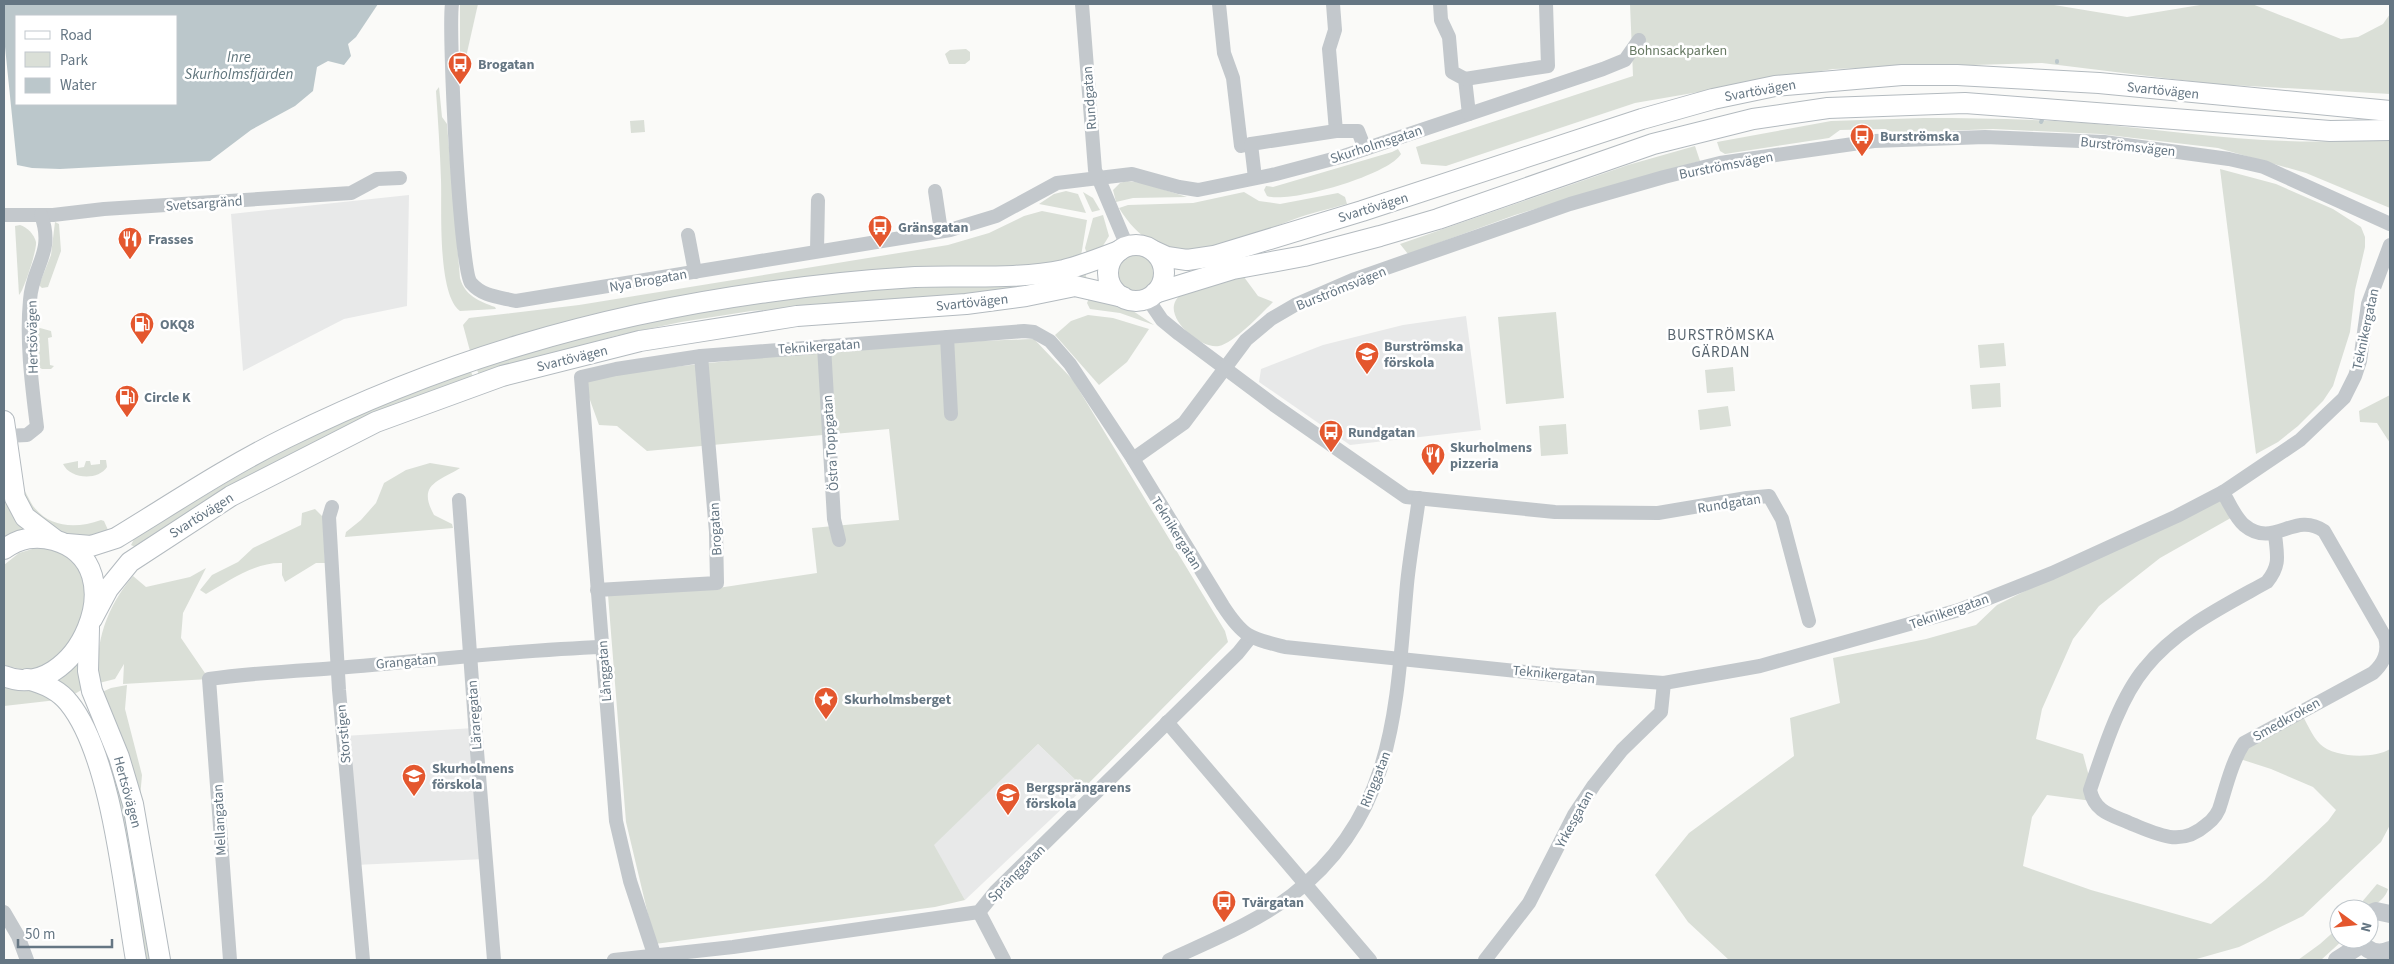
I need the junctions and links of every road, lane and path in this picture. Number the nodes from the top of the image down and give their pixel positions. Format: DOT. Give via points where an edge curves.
graph roads {
  1 [pos="452,4"];
  2 [pos="1082,4"];
  3 [pos="1219,4"];
  4 [pos="1333,4"];
  5 [pos="1440,4"];
  6 [pos="1546,4"];
  7 [pos="1640,40"];
  8 [pos="1532,68"];
  9 [pos="1464,79"];
  10 [pos="1537,91"];
  11 [pos="2390,111"];
  12 [pos="1469,114"];
  13 [pos="2390,130"];
  14 [pos="1336,131"];
  15 [pos="1251,144"];
  16 [pos="1365,149"];
  17 [pos="400,178"];
  18 [pos="1255,178"];
  19 [pos="1097,180"];
  20 [pos="935,191"];
  21 [pos="818,200"];
  22 [pos="4,215"];
  23 [pos="41,215"];
  24 [pos="2390,224"];
  25 [pos="941,231"];
  26 [pos="688,235"];
  27 [pos="2390,246"];
  28 [pos="1123,248"];
  29 [pos="817,251"];
  30 [pos="1154,251"];
  31 [pos="695,272"];
  32 [pos="1151,295"];
  33 [pos="1123,297"];
  34 [pos="948,338"];
  35 [pos="824,346"];
  36 [pos="701,356"];
  37 [pos="1225,368"];
  38 [pos="581,377"];
  39 [pos="951,414"];
  40 [pos="5,429"];
  41 [pos="1133,459"];
  42 [pos="2222,492"];
  43 [pos="1419,498"];
  44 [pos="459,500"];
  45 [pos="332,507"];
  46 [pos="2275,534"];
  47 [pos="838,540"];
  48 [pos="62,543"];
  49 [pos="4,549"];
  50 [pos="597,590"];
  51 [pos="1809,621"];
  52 [pos="91,623"];
  53 [pos="1250,638"];
  54 [pos="603,648"];
  55 [pos="470,655"];
  56 [pos="1401,659"];
  57 [pos="338,668"];
  58 [pos="5,677"];
  59 [pos="27,679"];
  60 [pos="209,679"];
  61 [pos="1664,683"];
  62 [pos="1167,722"];
  63 [pos="1304,885"];
  64 [pos="4,912"];
  65 [pos="979,912"];
  66 [pos="2352,949"];
  67 [pos="2370,949"];
  68 [pos="2390,950"];
  69 [pos="655,958"];
  70 [pos="27,960"];
  71 [pos="136,960"];
  72 [pos="160,960"];
  73 [pos="230,960"];
  74 [pos="363,960"];
  75 [pos="494,960"];
  76 [pos="614,960"];
  77 [pos="1004,960"];
  78 [pos="1169,960"];
  79 [pos="1370,960"];
  80 [pos="1485,960"];
  81 [pos="2337,960"];
  1 -- 31 [label="street, Nya Brogatan" via="450,37 463,244 470,282 485,295 516,301"];
  2 -- 19 [label="street, Rundgatan"];
  3 -- 15 [label="street" via="1224,53 1233,78 1241,146"];
  4 -- 14 [label="street" via="1336,30 1329,48"];
  5 -- 9 [label="street" via="1441,20 1449,37 1452,72"];
  6 -- 8 [label="street" via="1549,63 1548,66"];
  7 -- 10 [label="street, Skurholmsgatan" via="1625,60"];
  8 -- 9 [label="street"];
  8 -- 10 [label="street"];
  9 -- 12 [label="street"];
  10 -- 12 [label="street, Skurholmsgatan"];
  11 -- 30 [label="main road, Svartövägen" via="2098,84 1957,75 1902,75 1775,86 1642,119 1214,256 1187,260"];
  12 -- 16 [label="street, Skurholmsgatan"];
  13 -- 32 [label="main road, Svartövägen" via="2330,131 1965,104 1828,108 1753,119 1653,144 1438,219 1304,256 1233,269"];
  14 -- 15 [label="street"];
  14 -- 16 [label="street" via="1358,131"];
  15 -- 18 [label="street"];
  16 -- 18 [label="street, Skurholmsgatan"];
  17 -- 23 [label="street, Svetsargränd" via="377,179 351,193"];
  18 -- 19 [label="street, Skurholmsgatan" via="1198,190 1179,188 1132,174"];
  19 -- 25 [label="street, Nya Brogatan" via="1057,183 996,216"];
  19 -- 28 [label="street, Rundgatan"];
  20 -- 25 [label="street"];
  21 -- 29 [label="street"];
  22 -- 23 [label="street, Svetsargränd"];
  23 -- 40 [label="street, Hertsövägen" via="47,231 46,247 30,298 29,313 37,427 27,435"];
  24 -- 37 [label="street, Burströmsvägen" via="2264,167 2229,159 2113,143 2047,139 1985,137 1874,141 1720,164 1609,192 1533,217 1356,279 1295,305 1271,319 1246,340"];
  25 -- 29 [label="street, Nya Brogatan"];
  26 -- 31 [label="street"];
  27 -- 42 [label="street, Teknikergatan" via="2368,304 2360,361 2344,398 2300,440"];
  28 -- 30 [label="main road" via="1140,245"];
  28 -- 33 [label="main road" via="1111,260 1108,276 1113,288"];
  28 -- 48 [label="main road, Svartövägen" via="1082,265 1035,274 857,282 722,298 556,333 449,368 284,439 116,538 91,546"];
  29 -- 31 [label="street, Nya Brogatan"];
  30 -- 32 [label="main road" via="1162,261 1164,271 1162,283"];
  32 -- 33 [label="main road" via="1136,300"];
  32 -- 37 [label="street, Rundgatan" via="1162,320"];
  33 -- 52 [label="main road, Svartövägen" via="1076,286 966,304 797,316 640,340 502,376 376,422 231,496 130,562 108,589"];
  34 -- 35 [label="street, Teknikergatan"];
  34 -- 39 [label="street"];
  34 -- 41 [label="street, Teknikergatan" via="1029,331 1045,338 1070,364"];
  35 -- 36 [label="street, Teknikergatan"];
  35 -- 47 [label="street, Östra Toppgatan"];
  36 -- 38 [label="street, Teknikergatan"];
  36 -- 50 [label="street, Brogatan" via="716,532 716,583"];
  37 -- 41 [label="street, Burströmsvägen" via="1184,424"];
  37 -- 43 [label="street, Rundgatan" via="1387,486 1406,497"];
  38 -- 50 [label="street, Långgatan"];
  40 -- 48 [label="main road, Hertsövägen" via="11,480 20,509 35,527"];
  41 -- 53 [label="street, Teknikergatan" via="1223,606"];
  42 -- 46 [label="street" via="2245,525"];
  42 -- 61 [label="street, Teknikergatan" via="2098,552 1959,610 1760,666"];
  43 -- 51 [label="street, Rundgatan" via="1555,512 1658,514 1769,496 1782,519"];
  43 -- 56 [label="street, Ringgatan" via="1407,581"];
  44 -- 55 [label="street, Läraregatan"];
  45 -- 57 [label="street, Storstigen" via="329,517"];
  46 -- 46 [label="street, Smedkroken" via="2302,523 2315,525 2324,531 2384,637 2386,655 2381,666 2244,743 2216,815 2196,834 2169,838 2105,812 2092,802 2090,790 2124,701 2138,678 2178,636 2267,582 2277,564"];
  48 -- 49 [label="main road, Svartövägen" via="45,538 27,538"];
  48 -- 52 [label="main road, Hertsövägen" via="82,557 91,574 95,598"];
  50 -- 54 [label="street, Långgatan"];
  52 -- 59 [label="main road, Svartövägen" via="76,650 61,664 42,676"];
  52 -- 72 [label="main road, Hertsövägen" via="87,658 90,681 133,804"];
  53 -- 56 [label="street, Teknikergatan" via="1285,647"];
  53 -- 62 [label="street, Spränggatan"];
  54 -- 55 [label="street, Grangatan"];
  54 -- 69 [label="street, Långgatan" via="616,821 630,881"];
  55 -- 57 [label="street, Grangatan"];
  55 -- 75 [label="street, Läraregatan"];
  56 -- 61 [label="street, Teknikergatan"];
  56 -- 63 [label="street, Ringgatan" via="1394,721 1379,776 1345,839 1328,862"];
  57 -- 60 [label="street, Grangatan" via="268,671"];
  57 -- 74 [label="street, Storstigen"];
  58 -- 59 [label="main road"];
  59 -- 71 [label="main road, Hertsövägen" via="60,694 87,734 111,815"];
  60 -- 73 [label="street, Mellangatan"];
  61 -- 80 [label="street, Yrkesgatan" via="1661,712 1622,750 1594,785 1574,815 1529,903"];
  62 -- 63 [label="street"];
  62 -- 65 [label="street, Spränggatan" via="996,891"];
  63 -- 78 [label="street, Ringgatan" via="1263,914"];
  63 -- 79 [label="street"];
  64 -- 70 [label="street"];
  65 -- 69 [label="street, Spränggatan"];
  65 -- 77 [label="street"];
  66 -- 81 [label="street"];
  67 -- 68 [label="street" via="2375,953"];
  69 -- 76 [label="street, Spränggatan"];
}
